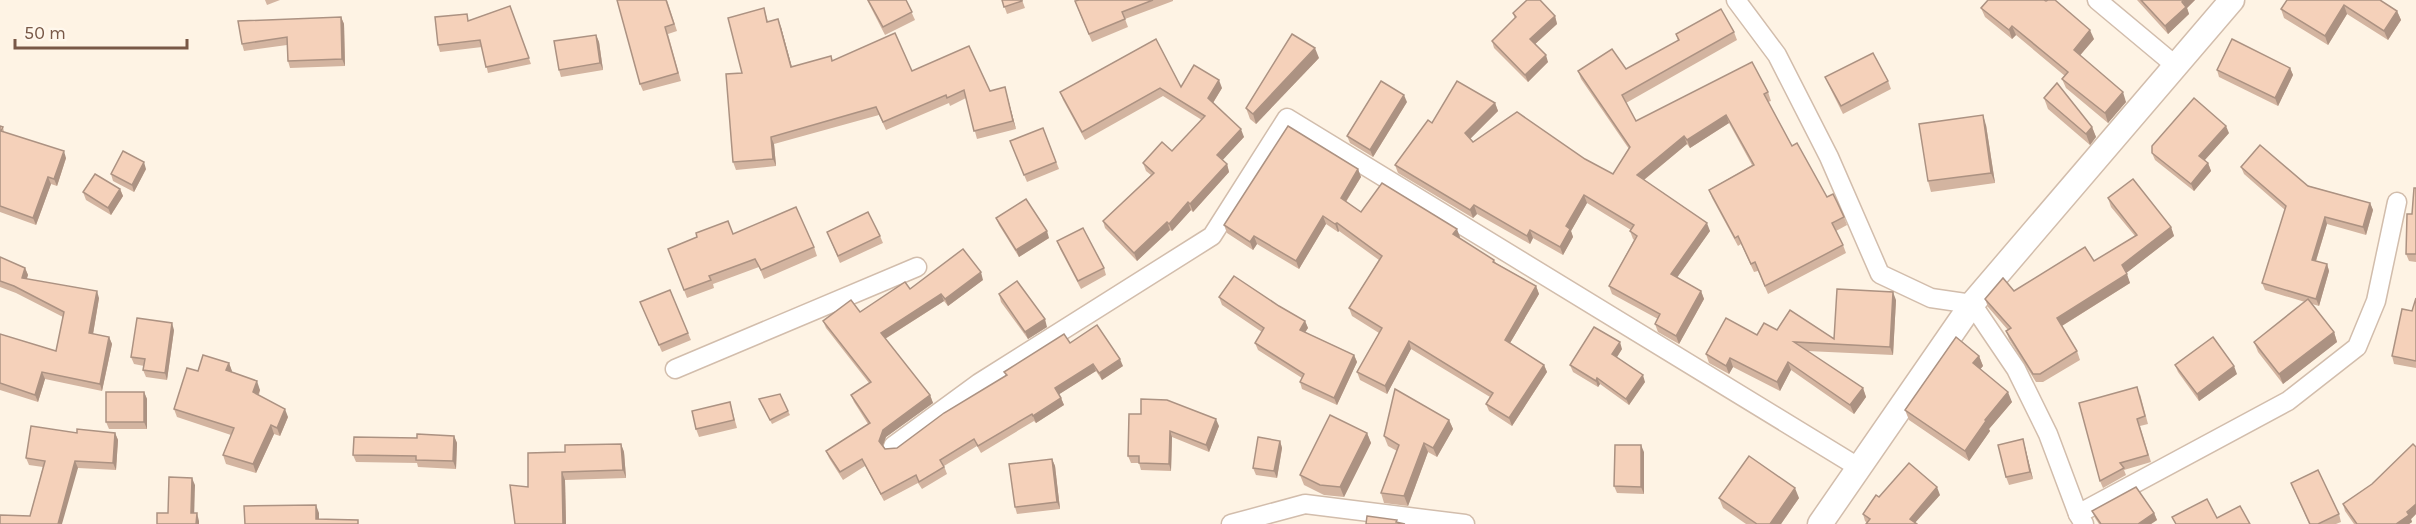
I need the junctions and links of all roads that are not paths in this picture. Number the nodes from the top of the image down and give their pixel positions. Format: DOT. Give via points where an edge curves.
graph roads {
  1 [pos="1736,0"];
  2 [pos="2097,0"];
  3 [pos="2232,0"];
  4 [pos="2176,66"];
  5 [pos="2397,202"];
  6 [pos="917,267"];
  7 [pos="1972,304"];
  8 [pos="675,369"];
  9 [pos="892,446"];
  10 [pos="1858,467"];
  11 [pos="2081,519"];
  12 [pos="1231,524"];
  13 [pos="1465,524"];
  14 [pos="1820,524"];
  1 -- 7 [label="street" via="1777,55 1829,157 1880,274 1931,298"];
  2 -- 4 [label="street"];
  3 -- 4 [label="street"];
  4 -- 7 [label="street"];
  5 -- 11 [label="street" via="2376,301 2357,347 2288,401"];
  6 -- 8 [label="street"];
  7 -- 10 [label="street"];
  7 -- 11 [label="street" via="2016,369 2048,434"];
  9 -- 10 [label="street" via="980,383 1212,236 1287,118"];
  10 -- 14 [label="street"];
  12 -- 13 [label="street" via="1305,504"];
}
